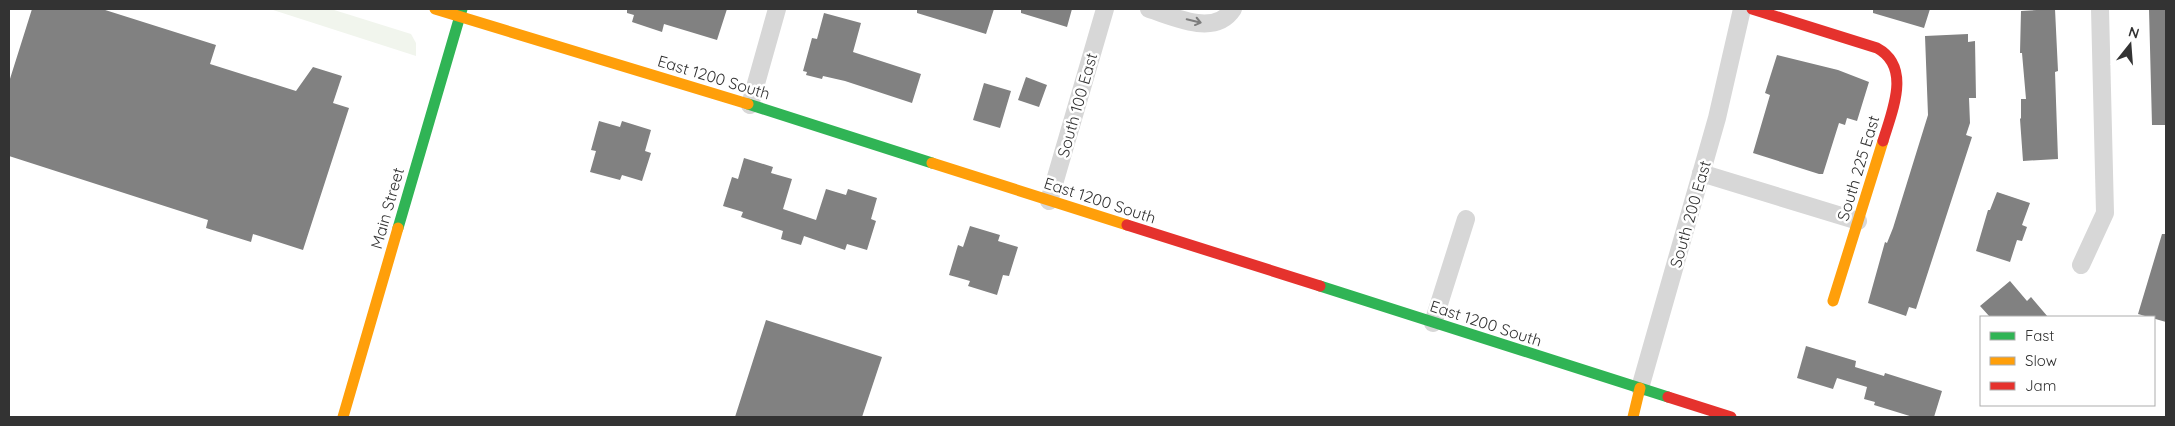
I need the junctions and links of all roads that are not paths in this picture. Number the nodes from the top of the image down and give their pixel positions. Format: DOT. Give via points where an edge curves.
graph roads {
  1 [pos="435,9"];
  2 [pos="777,9"];
  3 [pos="1105,9"];
  4 [pos="1149,9"];
  5 [pos="1233,9"];
  6 [pos="1742,9"];
  7 [pos="1752,9"];
  8 [pos="2100,9"];
  9 [pos="461,12"];
  10 [pos="750,105"];
  11 [pos="1702,173"];
  12 [pos="1048,201"];
  13 [pos="1466,219"];
  14 [pos="1858,221"];
  15 [pos="2081,265"];
  16 [pos="1833,301"];
  17 [pos="1433,323"];
  18 [pos="1640,388"];
  19 [pos="343,417"];
  20 [pos="1633,417"];
  21 [pos="1731,417"];
  1 -- 9 [label="street, East 1200 South"];
  2 -- 10 [label="street"];
  3 -- 12 [label="street, South 100 East"];
  4 -- 5 [label="street, one-way" via="1211,24 1221,22"];
  6 -- 11 [label="street, South 200 East"];
  7 -- 14 [label="street, South 225 East" via="1877,48 1886,53 1894,66 1897,79 1891,118"];
  8 -- 15 [label="street" via="2104,212"];
  9 -- 10 [label="street, East 1200 South"];
  9 -- 19 [label="street, Main Street"];
  10 -- 12 [label="street, East 1200 South"];
  11 -- 14 [label="street"];
  11 -- 18 [label="street, South 200 East"];
  12 -- 17 [label="street, East 1200 South"];
  13 -- 17 [label="street"];
  14 -- 16 [label="street, South 225 East"];
  17 -- 18 [label="street, East 1200 South"];
  18 -- 20 [label="street, South 200 East"];
  18 -- 21 [label="street, East 1200 South"];
}
